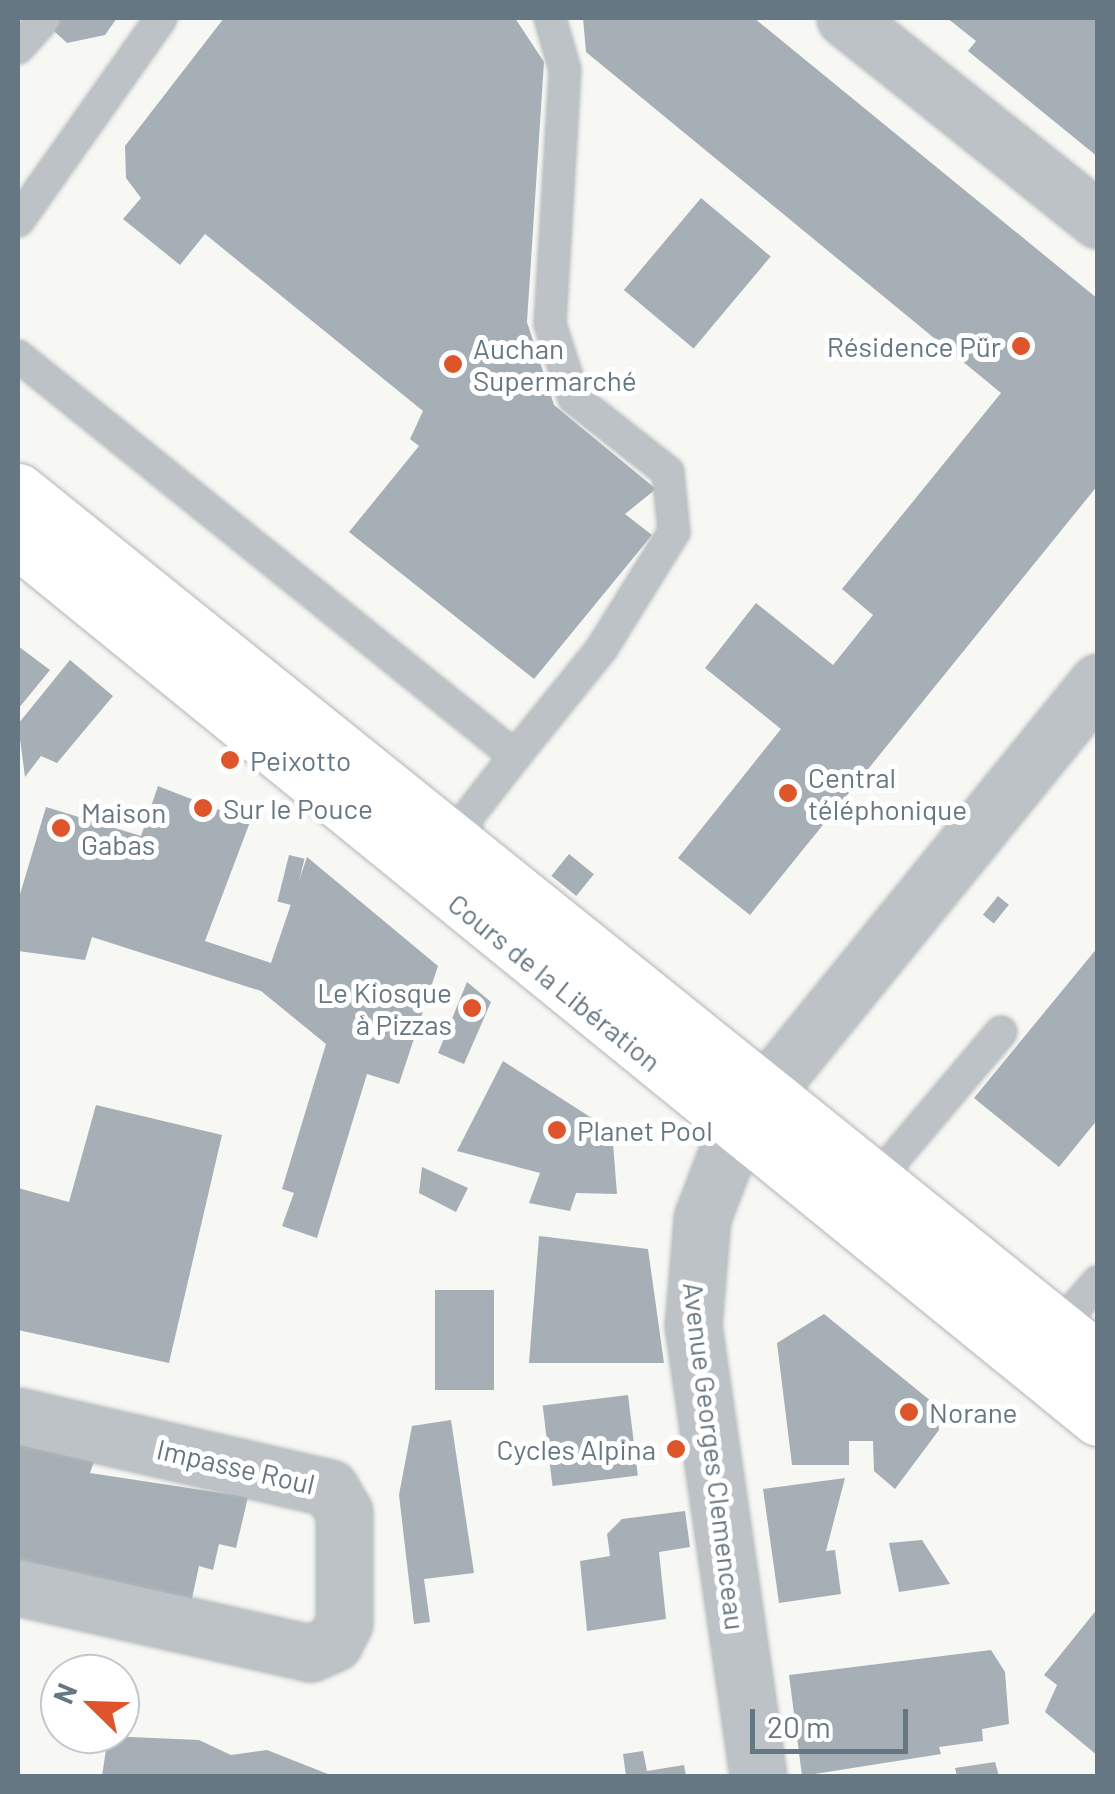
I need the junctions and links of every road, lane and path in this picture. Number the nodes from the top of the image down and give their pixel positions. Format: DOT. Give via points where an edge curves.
graph roads {
  1 [pos="46,18"];
  2 [pos="160,18"];
  3 [pos="550,18"];
  4 [pos="846,18"];
  5 [pos="18,48"];
  6 [pos="23,214"];
  7 [pos="1098,220"];
  8 [pos="18,356"];
  9 [pos="18,492"];
  10 [pos="18,540"];
  11 [pos="1098,682"];
  12 [pos="515,756"];
  13 [pos="470,854"];
  14 [pos="1002,1032"];
  15 [pos="752,1109"];
  16 [pos="892,1161"];
  17 [pos="1098,1282"];
  18 [pos="1075,1308"];
  19 [pos="1098,1360"];
  20 [pos="18,1416"];
  21 [pos="1098,1418"];
  22 [pos="18,1587"];
  23 [pos="758,1776"];
  1 -- 5 [label="lane"];
  2 -- 6 [label="lane"];
  3 -- 12 [label="lane" via="565,70 550,324 574,398 668,472 674,532 602,648"];
  4 -- 7 [label="street"];
  8 -- 12 [label="lane"];
  9 -- 13 [label="main road, Cours de la Libération"];
  10 -- 15 [label="main road, Cours de la Libération"];
  11 -- 15 [label="street, Avenue Georges Clemenceau"];
  12 -- 13 [label="lane" via="466,819"];
  13 -- 15 [label="main road, Cours de la Libération"];
  14 -- 16 [label="lane"];
  15 -- 19 [label="main road, Cours de la Libération"];
  15 -- 21 [label="main road, Cours de la Libération"];
  15 -- 23 [label="street, Avenue Georges Clemenceau" via="702,1218 692,1278"];
  17 -- 18 [label="lane"];
  20 -- 22 [label="street, Impasse Roul" via="330,1488 344,1512 344,1623 334,1643 310,1653"];
}
